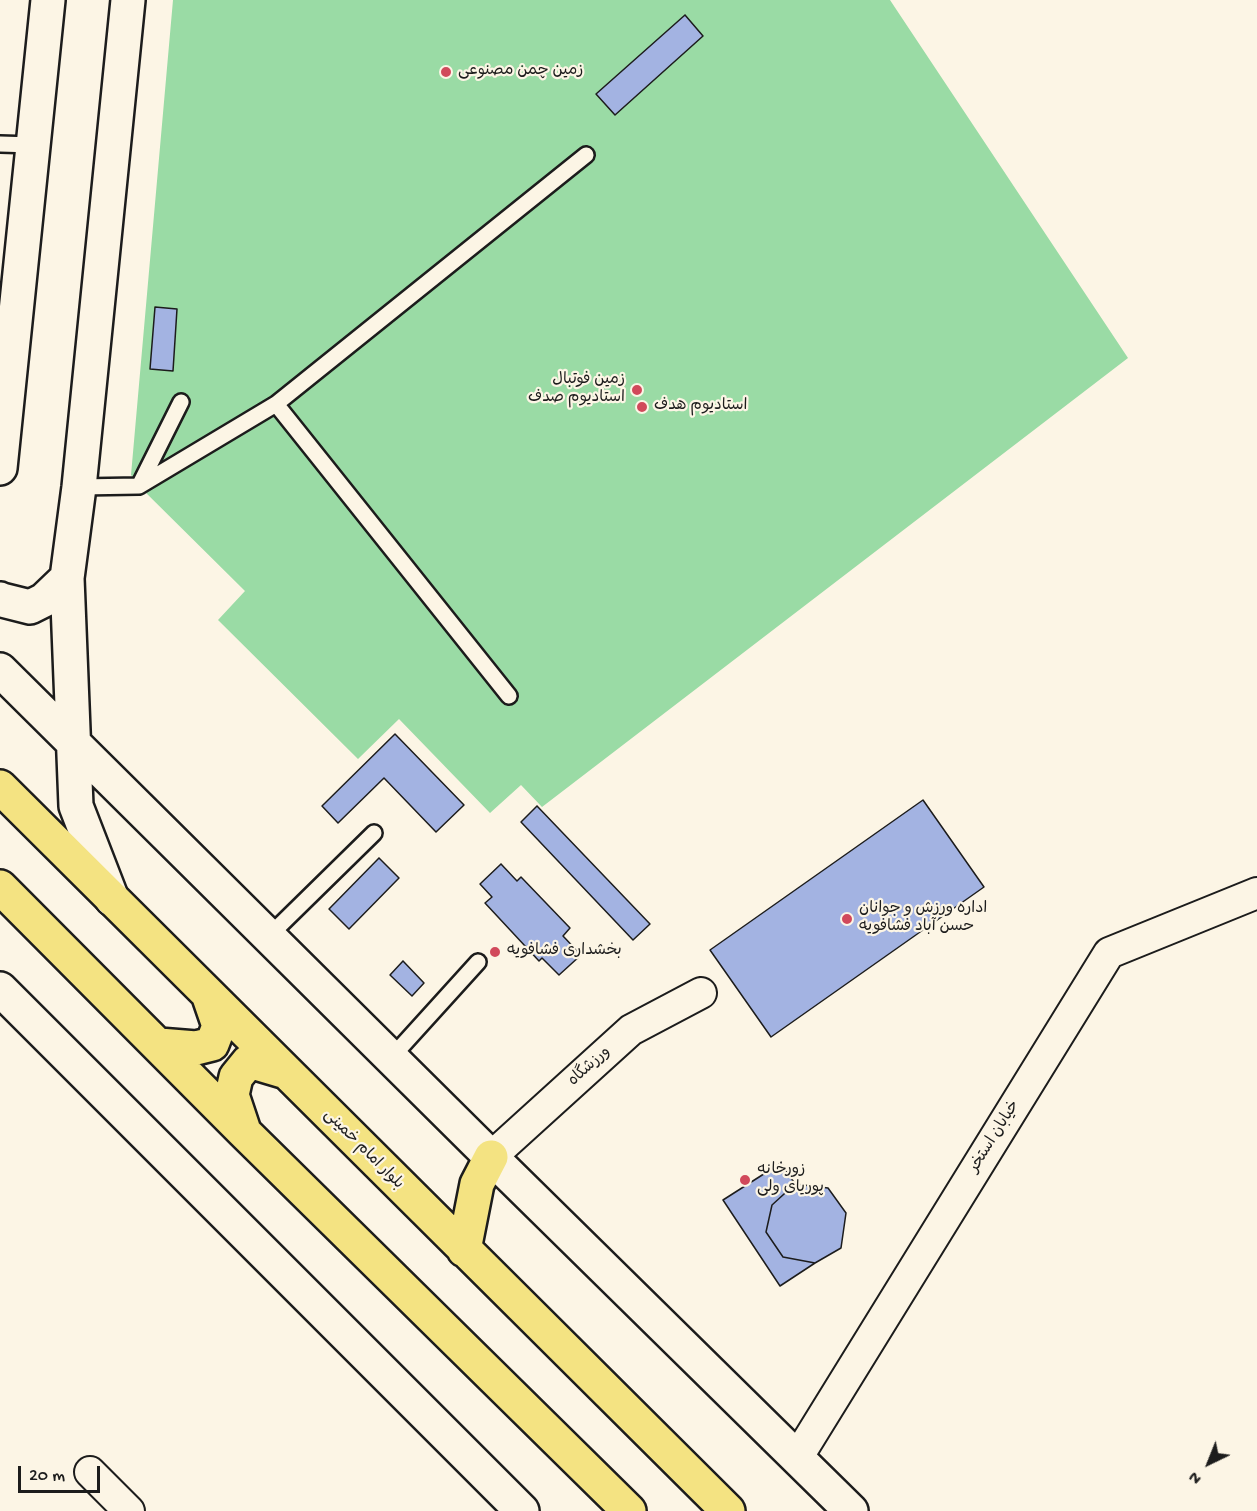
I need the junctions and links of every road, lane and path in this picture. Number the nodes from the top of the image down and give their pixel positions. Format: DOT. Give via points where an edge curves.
graph roads {
  1 [pos="48,0"];
  2 [pos="128,0"];
  3 [pos="0,144"];
  4 [pos="33,145"];
  5 [pos="586,155"];
  6 [pos="181,402"];
  7 [pos="276,404"];
  8 [pos="0,468"];
  9 [pos="139,486"];
  10 [pos="79,487"];
  11 [pos="67,578"];
  12 [pos="0,598"];
  13 [pos="0,670"];
  14 [pos="509,696"];
  15 [pos="72,740"];
  16 [pos="0,787"];
  17 [pos="374,833"];
  18 [pos="0,887"];
  19 [pos="1257,893"];
  20 [pos="112,899"];
  21 [pos="269,936"];
  22 [pos="478,962"];
  23 [pos="0,989"];
  24 [pos="701,993"];
  25 [pos="208,994"];
  26 [pos="159,1045"];
  27 [pos="391,1058"];
  28 [pos="286,1072"];
  29 [pos="244,1132"];
  30 [pos="490,1157"];
  31 [pos="464,1250"];
  32 [pos="797,1458"];
  33 [pos="90,1472"];
  34 [pos="129,1511"];
  35 [pos="522,1511"];
  36 [pos="629,1511"];
  37 [pos="728,1511"];
  38 [pos="851,1511"];
  1 -- 4 [label="street"];
  2 -- 10 [label="street"];
  3 -- 4 [label="lane"];
  4 -- 8 [label="street"];
  5 -- 7 [label="lane"];
  6 -- 9 [label="lane"];
  7 -- 9 [label="lane"];
  7 -- 14 [label="lane"];
  9 -- 10 [label="lane"];
  10 -- 11 [label="street"];
  11 -- 12 [label="street" via="44,600 30,606"];
  11 -- 15 [label="street"];
  13 -- 15 [label="street"];
  15 -- 20 [label="street" via="76,806"];
  15 -- 21 [label="street"];
  16 -- 20 [label="highway, بلوار امام خمینی"];
  17 -- 21 [label="lane"];
  18 -- 26 [label="highway"];
  19 -- 32 [label="street, خیابان استخر" via="1109,952"];
  20 -- 25 [label="highway, بلوار امام خمینی"];
  21 -- 27 [label="street"];
  22 -- 27 [label="lane"];
  23 -- 35 [label="street"];
  24 -- 30 [label="street, ورزشگاه" via="631,1030"];
  25 -- 26 [label="highway" via="219,1026 212,1044 196,1048"];
  25 -- 28 [label="highway, بلوار امام خمینی"];
  26 -- 29 [label="highway"];
  27 -- 30 [label="street"];
  28 -- 29 [label="highway" via="249,1061 236,1077 232,1095"];
  28 -- 31 [label="highway, بلوار امام خمینی"];
  29 -- 36 [label="highway"];
  30 -- 31 [label="highway" via="477,1184"];
  30 -- 32 [label="street"];
  31 -- 37 [label="highway, بلوار امام خمینی"];
  32 -- 38 [label="street"];
  33 -- 34 [label="street"];
}
